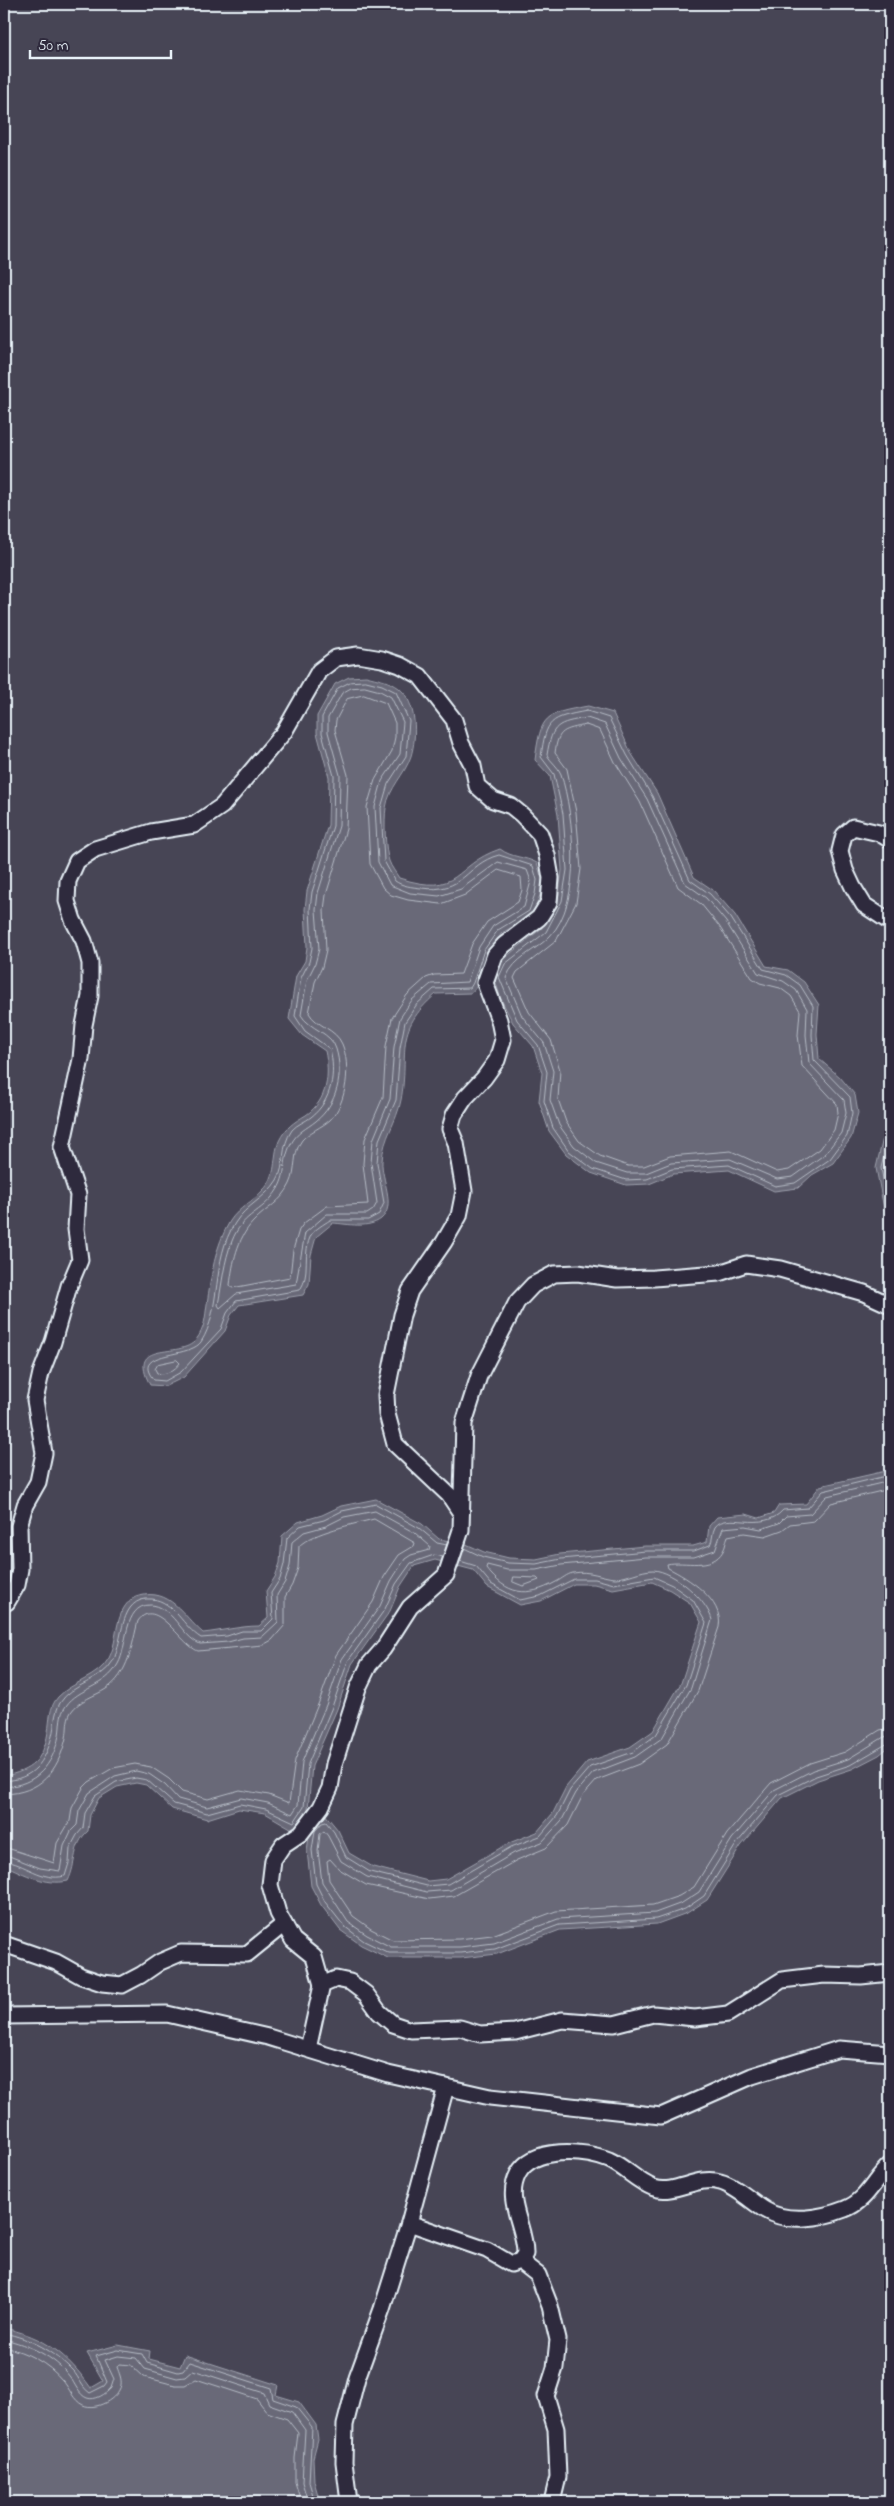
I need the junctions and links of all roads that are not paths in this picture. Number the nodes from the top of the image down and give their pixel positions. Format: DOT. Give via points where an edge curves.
graph roads {
  1 [pos="890,840"];
  2 [pos="890,922"];
  3 [pos="890,1305"];
  4 [pos="461,1513"];
  5 [pos="4,1602"];
  6 [pos="284,1924"];
  7 [pos="4,1944"];
  8 [pos="890,1973"];
  9 [pos="322,1985"];
  10 [pos="4,2016"];
  11 [pos="308,2049"];
  12 [pos="890,2053"];
  13 [pos="446,2087"];
  14 [pos="890,2165"];
  15 [pos="409,2223"];
  16 [pos="520,2260"];
  17 [pos="350,2502"];
  18 [pos="552,2502"];
  1 -- 2 [label="street" via="879,833 854,827 844,835 840,852 845,870 864,905"];
  3 -- 4 [label="street" via="864,1292 780,1269 746,1264 719,1273 654,1278 554,1274 533,1285 517,1302 479,1376 464,1423"];
  4 -- 5 [label="street" via="449,1495 395,1444 386,1395 410,1291 459,1216 464,1191 456,1143 450,1130 454,1115 497,1060 503,1040 486,983 487,976 504,945 539,918 549,902 551,878 540,834 516,810 492,800 477,786 454,720 438,696 420,676 400,665 358,655 336,658 319,671 284,732 222,806 194,825 152,832 95,849 77,861 68,881 67,901 90,964 90,996 81,1059 62,1147 78,1195 76,1229 80,1260 41,1373 35,1400 44,1454 38,1482 25,1505 20,1526 17,1585"];
  4 -- 6 [label="street" via="459,1537 446,1575 410,1607 369,1665 358,1688 334,1764 330,1788 321,1806 273,1860 270,1885"];
  6 -- 7 [label="street" via="247,1954 181,1953 122,1985 102,1983"];
  6 -- 9 [label="street" via="293,1940 314,1957"];
  8 -- 9 [label="street" via="782,1980 728,2014 696,2018 653,2014 614,2024 562,2020 515,2032 480,2034 460,2028 411,2030 393,2024 366,1994 350,1982 336,1979"];
  9 -- 11 [label="street"];
  10 -- 11 [label="street" via="168,2014"];
  11 -- 13 [label="street" via="388,2074"];
  12 -- 13 [label="street" via="839,2049 752,2076 661,2116 490,2097"];
  13 -- 15 [label="street"];
  14 -- 16 [label="street" via="862,2200 847,2208 802,2218 783,2217 766,2211 721,2182 702,2180 669,2189 655,2188 607,2159 564,2151 543,2155 519,2172 514,2183 515,2212 525,2245 525,2254"];
  15 -- 16 [label="street" via="487,2250 511,2264"];
  15 -- 17 [label="street" via="357,2378 345,2425 344,2462"];
  16 -- 18 [label="street" via="538,2275 558,2340 555,2368 546,2396 556,2428 558,2477"];
}
